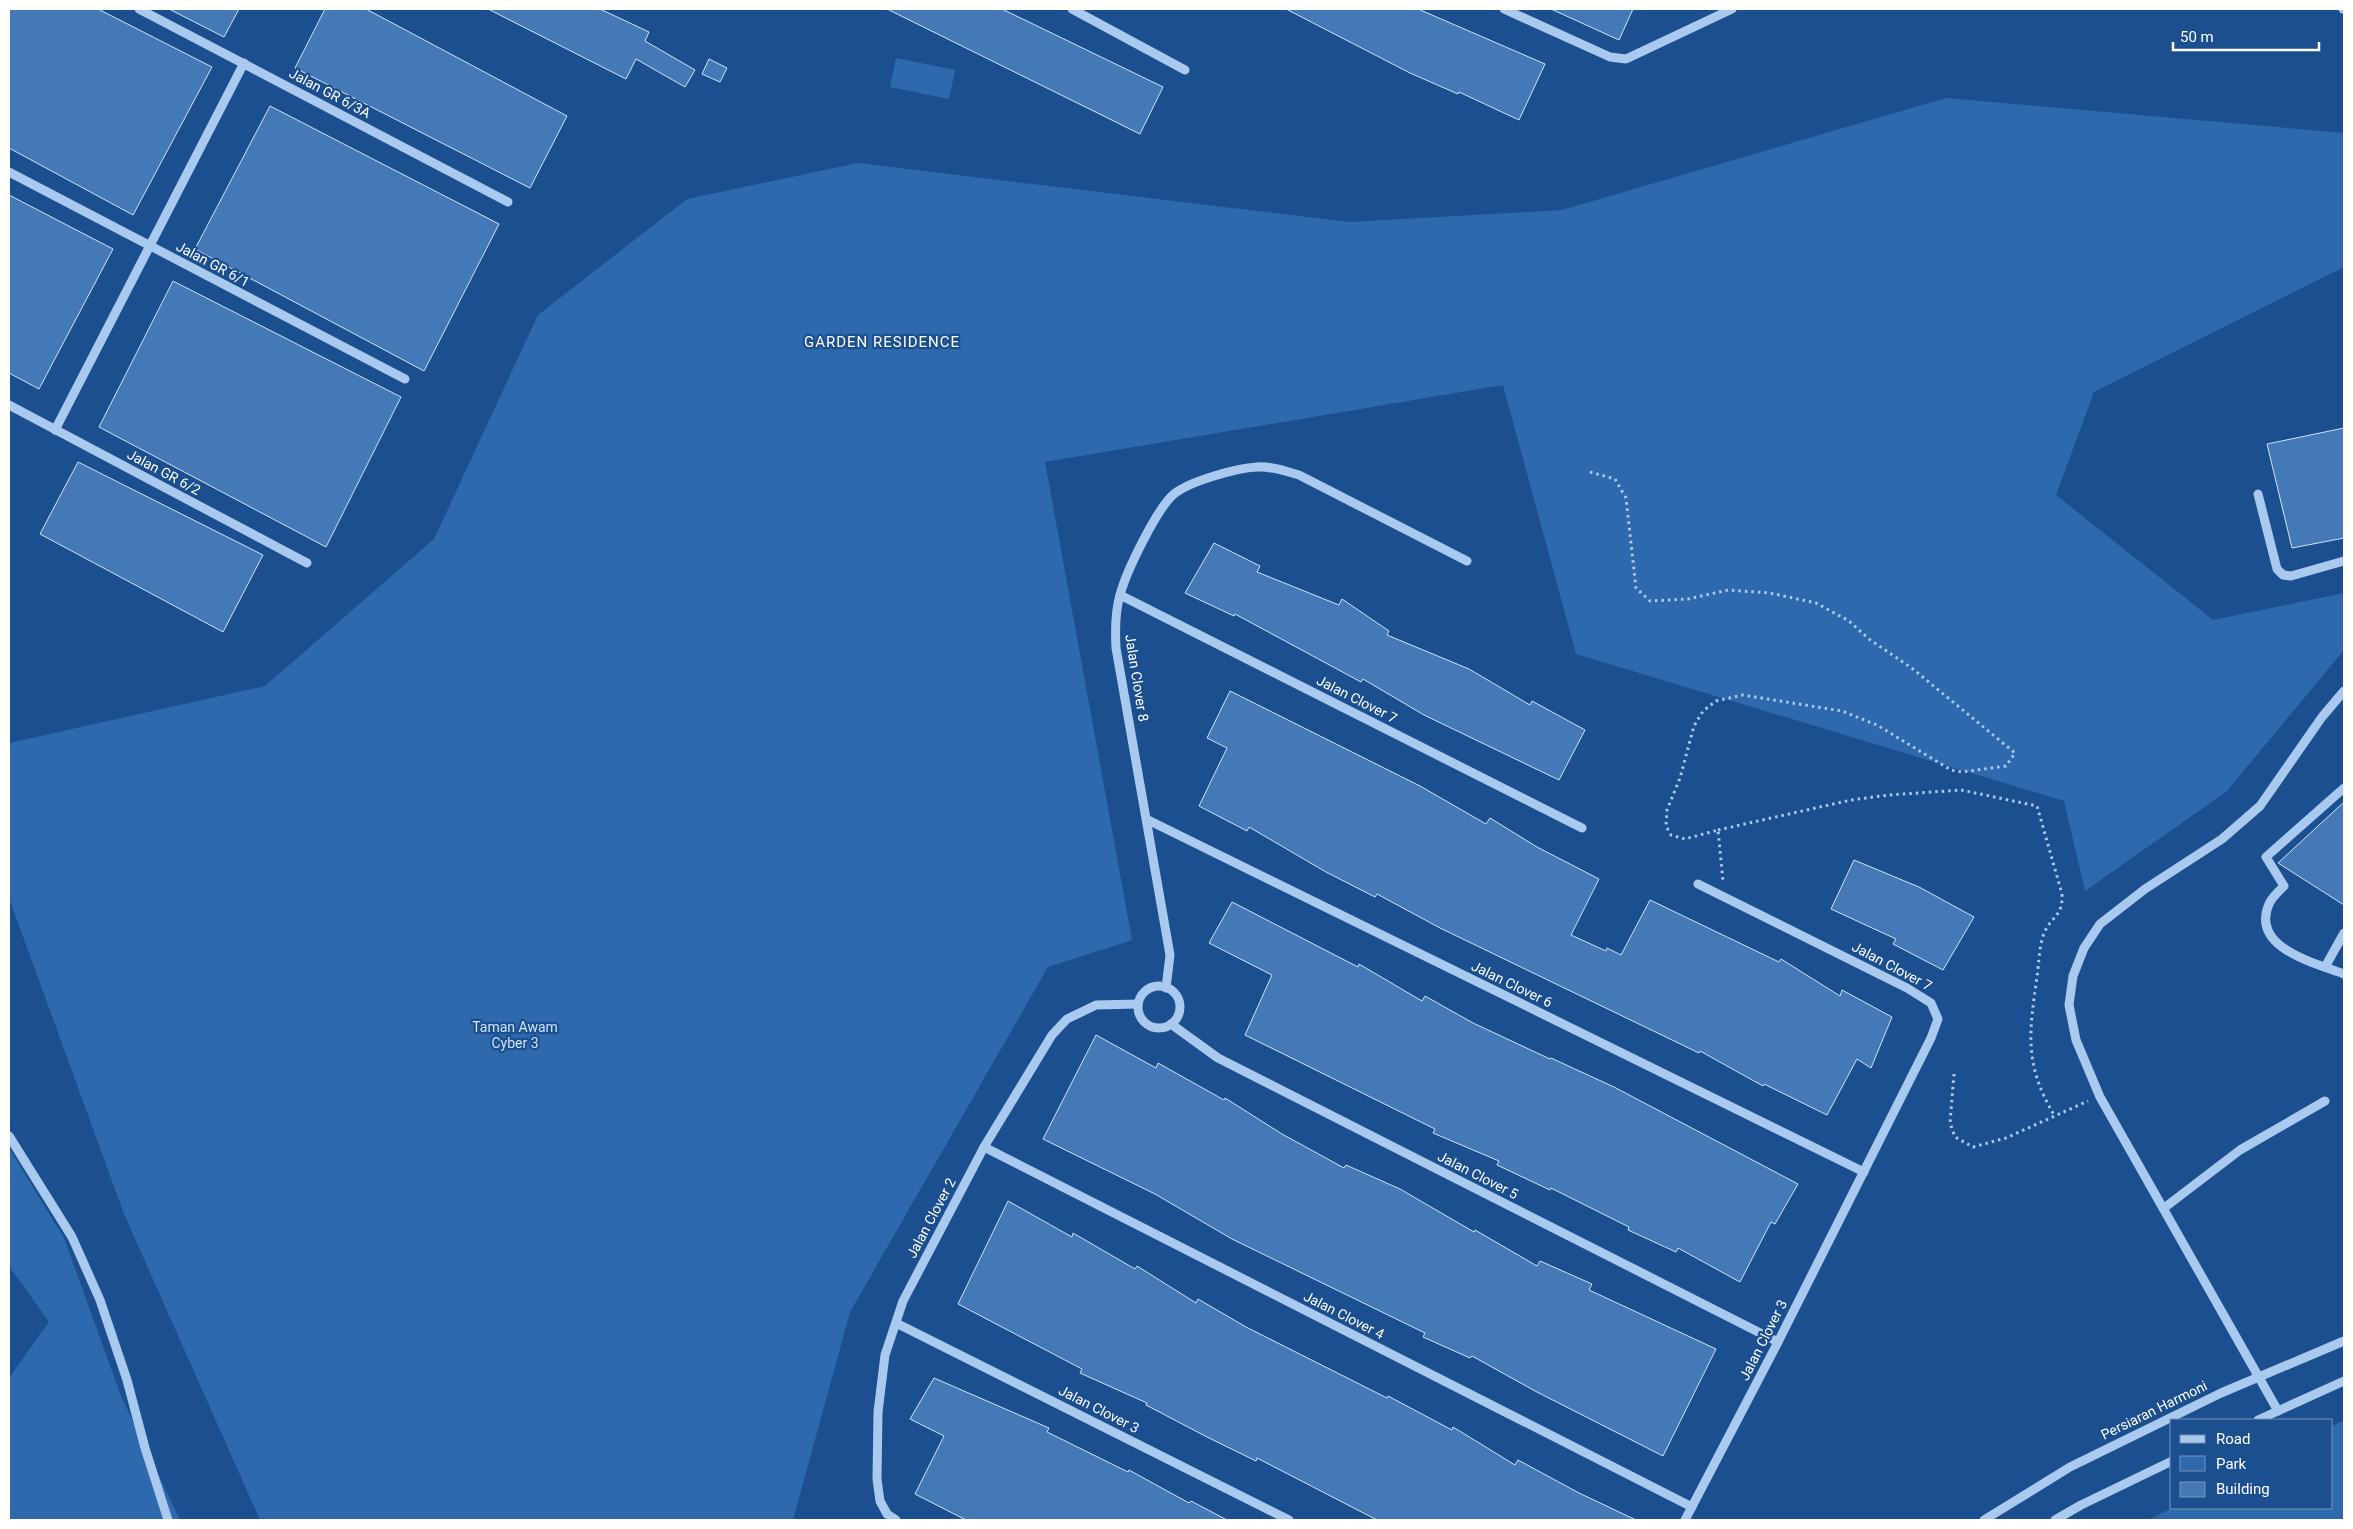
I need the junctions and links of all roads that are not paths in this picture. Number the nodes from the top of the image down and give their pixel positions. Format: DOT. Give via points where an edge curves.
graph roads {
  1 [pos="139,9"];
  2 [pos="1072,9"];
  3 [pos="1504,9"];
  4 [pos="1732,9"];
  5 [pos="244,63"];
  6 [pos="1185,70"];
  7 [pos="9,172"];
  8 [pos="508,202"];
  9 [pos="149,246"];
  10 [pos="405,379"];
  11 [pos="9,405"];
  12 [pos="54,430"];
  13 [pos="2258,494"];
  14 [pos="1468,561"];
  15 [pos="2344,561"];
  16 [pos="307,563"];
  17 [pos="1120,595"];
  18 [pos="2344,691"];
  19 [pos="2344,788"];
  20 [pos="1148,820"];
  21 [pos="1582,828"];
  22 [pos="1698,884"];
  23 [pos="2344,933"];
  24 [pos="2325,967"];
  25 [pos="2344,974"];
  26 [pos="1166,988"];
  27 [pos="1138,1004"];
  28 [pos="1171,1024"];
  29 [pos="2325,1101"];
  30 [pos="9,1136"];
  31 [pos="984,1147"];
  32 [pos="1864,1172"];
  33 [pos="2164,1208"];
  34 [pos="896,1323"];
  35 [pos="2344,1340"];
  36 [pos="1778,1342"];
  37 [pos="2259,1378"];
  38 [pos="2344,1381"];
  39 [pos="2278,1411"];
  40 [pos="2260,1419"];
  41 [pos="2170,1462"];
  42 [pos="1692,1507"];
  43 [pos="168,1520"];
  44 [pos="896,1520"];
  45 [pos="1289,1520"];
  46 [pos="1685,1520"];
  47 [pos="1984,1520"];
  48 [pos="2055,1520"];
  1 -- 5 [label="street, Jalan GR 6/3A"];
  2 -- 6 [label="street"];
  3 -- 4 [label="street" via="1610,57 1626,59"];
  5 -- 8 [label="street, Jalan GR 6/3A"];
  5 -- 9 [label="street"];
  7 -- 9 [label="street, Jalan GR 6/1"];
  9 -- 10 [label="street, Jalan GR 6/1"];
  9 -- 12 [label="street"];
  11 -- 12 [label="street, Jalan GR 6/2"];
  12 -- 16 [label="street, Jalan GR 6/2"];
  13 -- 15 [label="street" via="2277,569 2283,575 2291,576"];
  14 -- 17 [label="street, Jalan Clover 8" via="1299,475 1257,467 1196,481 1174,494 1155,517"];
  17 -- 20 [label="street, Jalan Clover 8" via="1115,624 1116,648"];
  17 -- 21 [label="street, Jalan Clover 7"];
  18 -- 33 [label="street" via="2260,806 2222,839 2145,889 2100,924 2084,948 2073,976 2069,1005 2076,1040 2100,1097"];
  19 -- 24 [label="street" via="2266,857 2284,886 2270,902 2265,917 2268,930 2280,948"];
  20 -- 26 [label="street, Jalan Clover 8" via="1170,955"];
  20 -- 32 [label="street, Jalan Clover 6"];
  22 -- 32 [label="street, Jalan Clover 7" via="1931,1003 1938,1019 1931,1038"];
  23 -- 24 [label="street"];
  24 -- 25 [label="street"];
  26 -- 27 [label="street" via="1149,989"];
  26 -- 28 [label="street" via="1179,1001 1179,1014"];
  27 -- 28 [label="street" via="1141,1017 1151,1026"];
  27 -- 31 [label="street, Jalan Clover 2" via="1096,1005 1067,1019 1052,1034"];
  28 -- 36 [label="street, Jalan Clover 5" via="1218,1058"];
  29 -- 33 [label="street" via="2240,1150"];
  30 -- 43 [label="street" via="72,1236 100,1300"];
  31 -- 34 [label="street, Jalan Clover 2" via="903,1301"];
  31 -- 42 [label="street, Jalan Clover 4"];
  32 -- 36 [label="street, Jalan Clover 3"];
  33 -- 37 [label="street"];
  34 -- 44 [label="street, Jalan Clover 2" via="885,1355 878,1412 877,1479 880,1501 886,1514"];
  34 -- 45 [label="street, Jalan Clover 3"];
  35 -- 37 [label="street, Persiaran Harmoni"];
  36 -- 42 [label="street, Jalan Clover 3"];
  37 -- 39 [label="street"];
  37 -- 47 [label="street, Persiaran Harmoni" via="2221,1393 2070,1467"];
  38 -- 39 [label="street"];
  39 -- 40 [label="street"];
  41 -- 48 [label="street"];
  42 -- 46 [label="street, Jalan Clover 3"];
}
